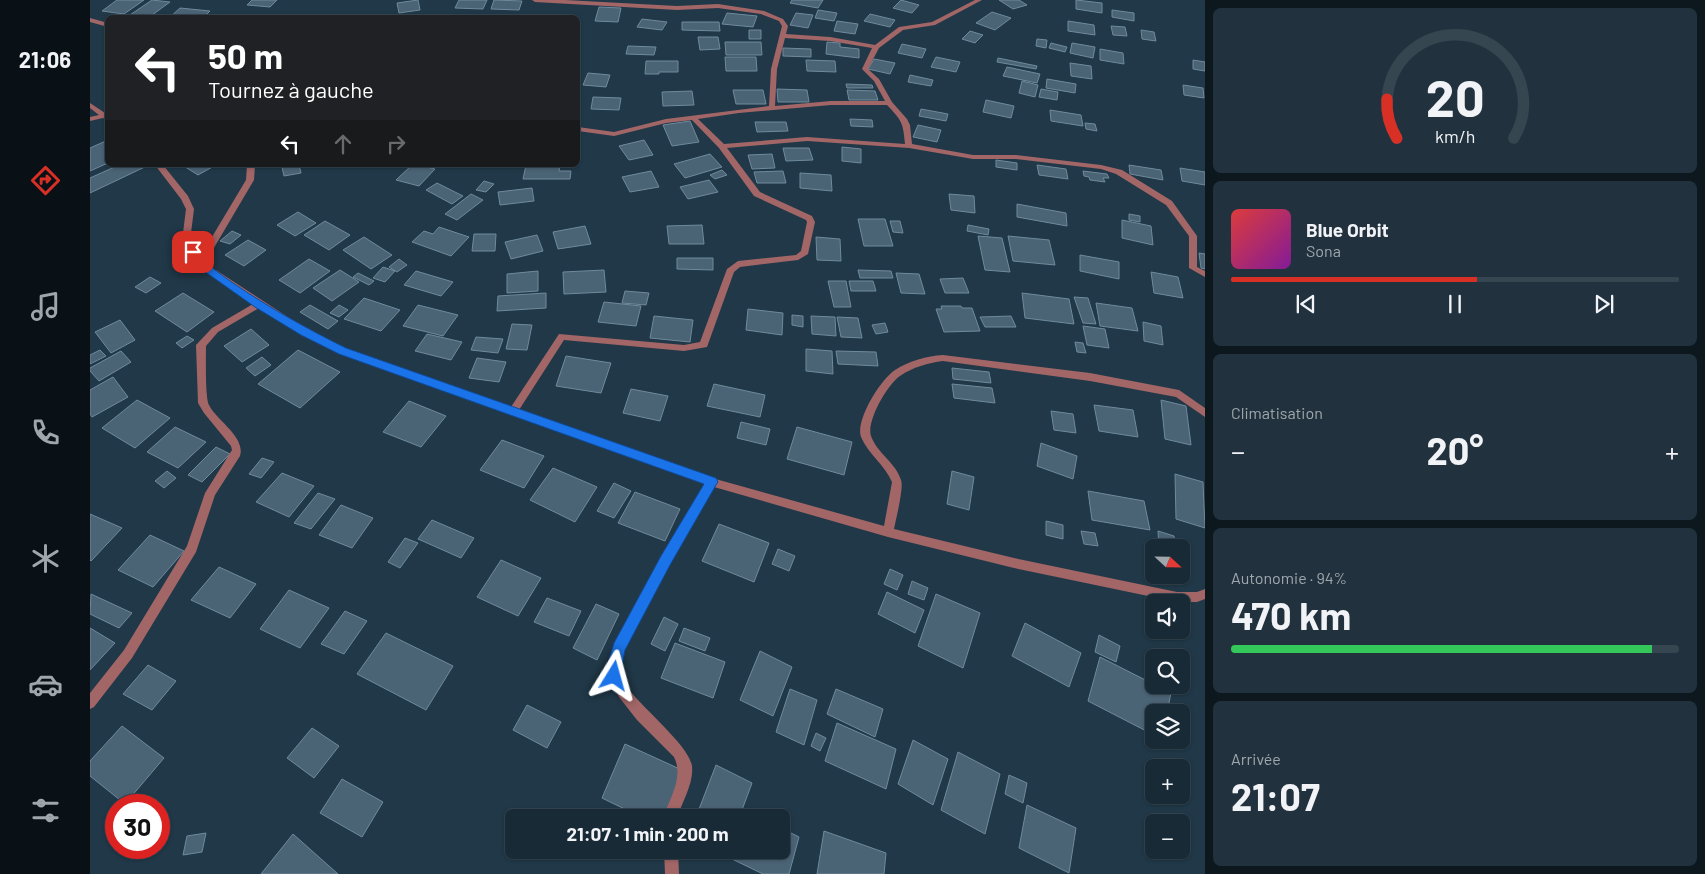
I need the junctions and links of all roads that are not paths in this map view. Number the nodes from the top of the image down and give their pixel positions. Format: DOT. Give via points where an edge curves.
graph roads {
  1 [pos="535,0"];
  2 [pos="676,0"];
  3 [pos="979,0"];
  4 [pos="677,8"];
  5 [pos="90,20"];
  6 [pos="105,24"];
  7 [pos="782,36"];
  8 [pos="876,47"];
  9 [pos="890,103"];
  10 [pos="90,104"];
  11 [pos="772,107"];
  12 [pos="105,115"];
  13 [pos="105,116"];
  14 [pos="693,117"];
  15 [pos="90,119"];
  16 [pos="580,130"];
  17 [pos="722,146"];
  18 [pos="909,146"];
  19 [pos="161,167"];
  20 [pos="251,167"];
  21 [pos="200,264"];
  22 [pos="1205,274"];
  23 [pos="258,305"];
  24 [pos="514,411"];
  25 [pos="1205,413"];
  26 [pos="712,482"];
  27 [pos="888,532"];
  28 [pos="1205,594"];
  29 [pos="90,703"];
  30 [pos="673,809"];
  31 [pos="671,859"];
  32 [pos="672,874"];
  1 -- 4 [label="street"];
  2 -- 4 [label="street"];
  3 -- 8 [label="street" via="933,24 901,28"];
  4 -- 7 [label="street" via="718,6 762,12 780,20 784,26"];
  5 -- 6 [label="street"];
  7 -- 8 [label="street" via="830,39"];
  7 -- 11 [label="street" via="775,63"];
  8 -- 9 [label="street" via="865,70 877,80"];
  9 -- 11 [label="street"];
  9 -- 18 [label="street" via="907,125"];
  10 -- 12 [label="street"];
  11 -- 14 [label="street"];
  13 -- 15 [label="street"];
  14 -- 16 [label="street" via="614,134"];
  14 -- 17 [label="street"];
  17 -- 18 [label="street" via="807,139"];
  17 -- 24 [label="street" via="757,194 809,218 805,252 798,257 734,267 704,345 684,348 562,336"];
  18 -- 22 [label="street" via="973,157 1016,157 1101,166 1119,172 1174,208 1193,236 1193,268"];
  19 -- 21 [label="street" via="190,209 186,241"];
  20 -- 21 [label="street" via="250,180"];
  21 -- 23 [label="street"];
  23 -- 24 [label="street" via="343,351"];
  23 -- 29 [label="street" via="215,330 201,345 203,403 236,444 235,456 210,493 192,548 128,654"];
  24 -- 26 [label="street"];
  25 -- 27 [label="street" via="1179,394 1013,366 943,358 898,371 868,416 865,426 866,435 897,482"];
  26 -- 27 [label="street"];
  26 -- 30 [label="street" via="665,560 618,648 615,663 614,676 624,695 683,759 683,777"];
  27 -- 28 [label="street" via="1014,563 1177,596"];
  31 -- 32 [label="street"];
}
